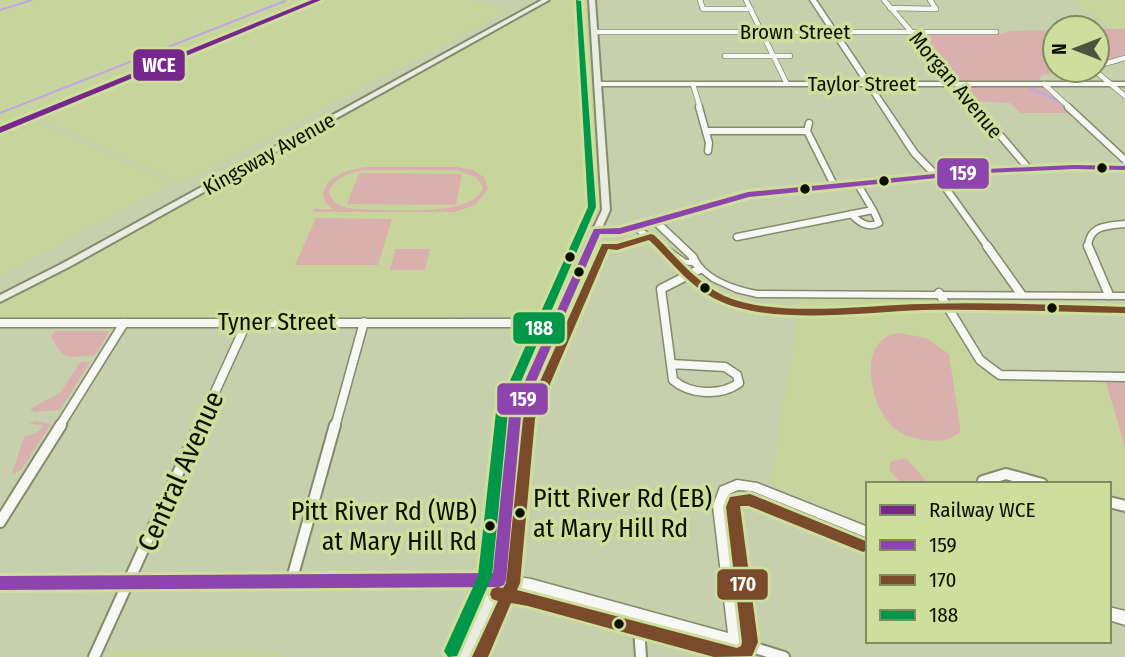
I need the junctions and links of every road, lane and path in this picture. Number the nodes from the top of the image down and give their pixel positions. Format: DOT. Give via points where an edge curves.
graph roads {
  1 [pos="546,0"];
  2 [pos="592,0"];
  3 [pos="700,0"];
  4 [pos="746,0"];
  5 [pos="813,0"];
  6 [pos="884,0"];
  7 [pos="930,0"];
  8 [pos="537,2"];
  9 [pos="890,8"];
  10 [pos="751,9"];
  11 [pos="594,32"];
  12 [pos="761,32"];
  13 [pos="834,32"];
  14 [pos="910,32"];
  15 [pos="996,32"];
  16 [pos="725,56"];
  17 [pos="772,56"];
  18 [pos="790,56"];
  19 [pos="599,84"];
  20 [pos="694,84"];
  21 [pos="786,84"];
  22 [pos="869,84"];
  23 [pos="955,84"];
  24 [pos="1041,84"];
  25 [pos="1044,84"];
  26 [pos="1111,84"];
  27 [pos="1125,84"];
  28 [pos="1125,96"];
  29 [pos="809,122"];
  30 [pos="706,131"];
  31 [pos="807,131"];
  32 [pos="708,151"];
  33 [pos="1125,160"];
  34 [pos="1125,168"];
  35 [pos="1028,169"];
  36 [pos="937,176"];
  37 [pos="857,183"];
  38 [pos="834,185"];
  39 [pos="873,210"];
  40 [pos="851,214"];
  41 [pos="655,221"];
  42 [pos="1125,224"];
  43 [pos="634,227"];
  44 [pos="597,231"];
  45 [pos="737,237"];
  46 [pos="697,266"];
  47 [pos="939,293"];
  48 [pos="1021,294"];
  49 [pos="1109,295"];
  50 [pos="1125,296"];
  51 [pos="0,299"];
  52 [pos="247,322"];
  53 [pos="0,323"];
  54 [pos="124,323"];
  55 [pos="364,323"];
  56 [pos="554,323"];
  57 [pos="671,364"];
  58 [pos="1125,377"];
  59 [pos="983,482"];
  60 [pos="1035,482"];
  61 [pos="0,522"];
  62 [pos="866,532"];
  63 [pos="499,580"];
  64 [pos="129,582"];
  65 [pos="291,582"];
  66 [pos="0,583"];
  67 [pos="638,614"];
  68 [pos="736,642"];
  69 [pos="94,657"];
  70 [pos="465,657"];
  71 [pos="641,657"];
  72 [pos="784,657"];
  1 -- 8 [label="main road, Kingsway Avenue"];
  2 -- 11 [label="main road"];
  3 -- 10 [label="street" via="703,9"];
  4 -- 10 [label="street"];
  5 -- 13 [label="street"];
  6 -- 9 [label="street, Morgan Avenue"];
  7 -- 9 [label="street" via="936,9"];
  8 -- 51 [label="main road, Kingsway Avenue" via="439,61"];
  9 -- 14 [label="street, Morgan Avenue"];
  10 -- 12 [label="street"];
  11 -- 12 [label="street, Brown Street"];
  11 -- 19 [label="main road"];
  12 -- 13 [label="street, Brown Street"];
  12 -- 17 [label="street"];
  13 -- 14 [label="street, Brown Street"];
  13 -- 22 [label="street"];
  14 -- 15 [label="street, Brown Street"];
  14 -- 23 [label="street, Morgan Avenue"];
  16 -- 17 [label="street"];
  17 -- 18 [label="street"];
  17 -- 21 [label="street"];
  19 -- 20 [label="street, Taylor Street"];
  19 -- 44 [label="main road" via="607,201"];
  20 -- 21 [label="street, Taylor Street"];
  20 -- 30 [label="street"];
  21 -- 22 [label="street, Taylor Street"];
  22 -- 23 [label="street, Taylor Street"];
  22 -- 36 [label="street" via="914,152"];
  23 -- 24 [label="street, Taylor Street"];
  23 -- 35 [label="street, Morgan Avenue"];
  25 -- 33 [label="street"];
  26 -- 27 [label="street, Taylor Street"];
  26 -- 28 [label="street"];
  29 -- 31 [label="street"];
  30 -- 31 [label="street"];
  30 -- 32 [label="street"];
  31 -- 38 [label="street"];
  34 -- 35 [label="main road"];
  35 -- 36 [label="main road"];
  36 -- 37 [label="main road"];
  36 -- 48 [label="street"];
  37 -- 38 [label="main road"];
  37 -- 39 [label="street"];
  38 -- 41 [label="main road" via="748,195"];
  39 -- 40 [label="street"];
  39 -- 40 [label="street" via="876,225 862,224"];
  40 -- 45 [label="street"];
  41 -- 43 [label="main road"];
  41 -- 46 [label="street"];
  42 -- 49 [label="street" via="1098,227 1087,237"];
  43 -- 44 [label="main road" via="614,233"];
  43 -- 46 [label="street"];
  44 -- 56 [label="main road"];
  46 -- 47 [label="street" via="733,288 765,295"];
  46 -- 57 [label="street" via="661,289"];
  47 -- 48 [label="street"];
  47 -- 58 [label="street" via="980,360 1000,374"];
  48 -- 49 [label="street"];
  49 -- 50 [label="street"];
  52 -- 54 [label="street, Tyner Street"];
  52 -- 55 [label="street, Tyner Street"];
  52 -- 64 [label="street, Central Avenue"];
  53 -- 54 [label="street, Tyner Street"];
  54 -- 61 [label="street"];
  55 -- 56 [label="street, Tyner Street"];
  55 -- 65 [label="street"];
  56 -- 63 [label="main road" via="515,416"];
  57 -- 57 [label="street" via="725,367 737,375 739,383 725,390 685,389 673,380"];
  59 -- 60 [label="street" via="1006,474"];
  62 -- 68 [label="street" via="757,487 737,485 724,491 719,506"];
  63 -- 65 [label="street"];
  63 -- 67 [label="street"];
  63 -- 70 [label="main road"];
  64 -- 65 [label="street"];
  64 -- 66 [label="street"];
  64 -- 69 [label="street, Central Avenue"];
  67 -- 68 [label="street"];
  67 -- 71 [label="street"];
  68 -- 72 [label="street"];
}
